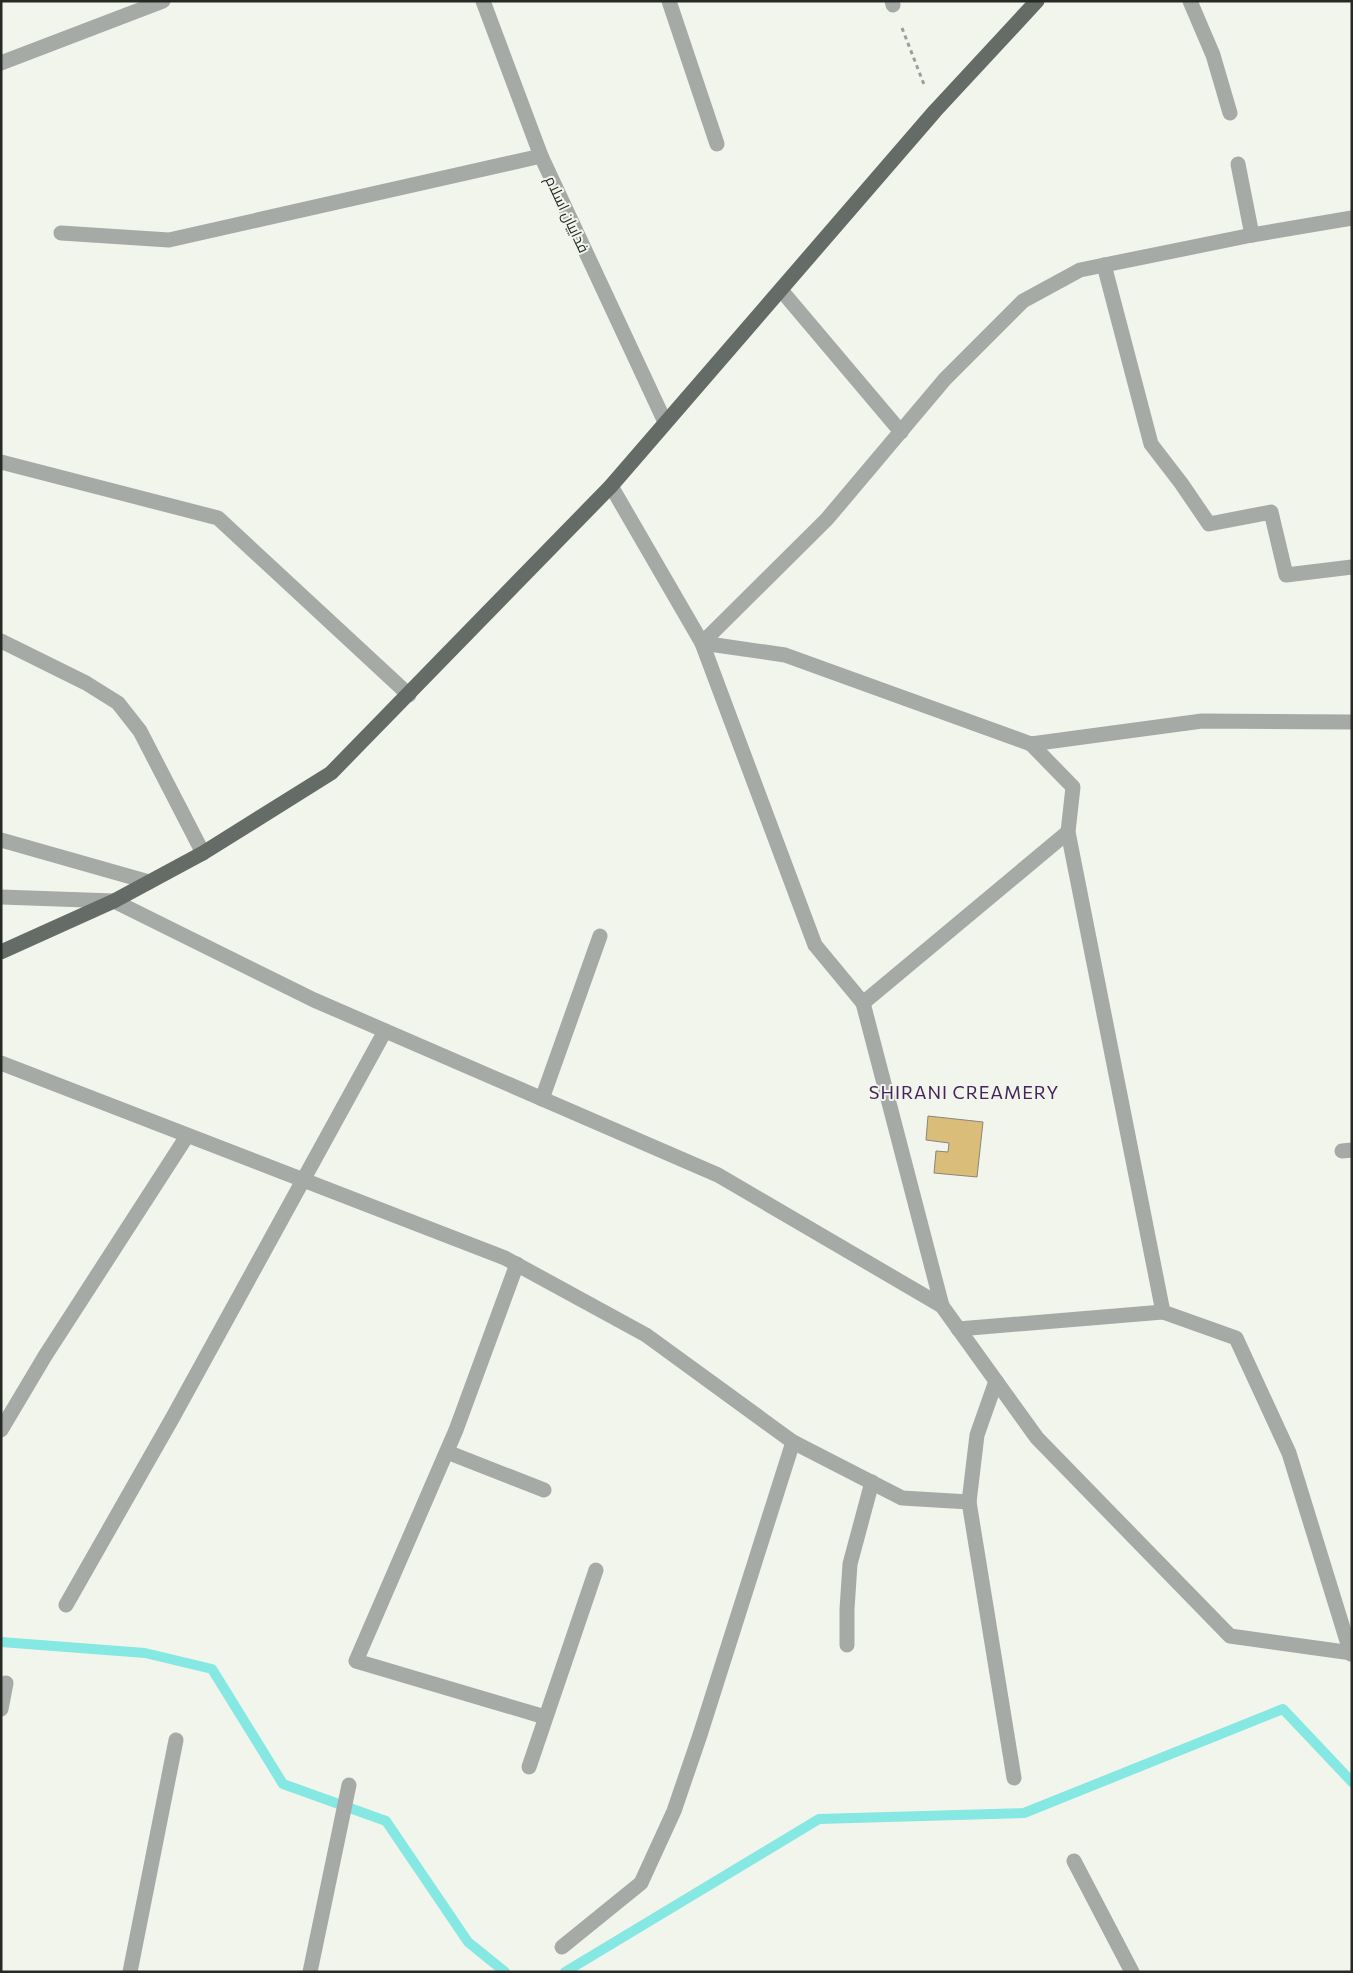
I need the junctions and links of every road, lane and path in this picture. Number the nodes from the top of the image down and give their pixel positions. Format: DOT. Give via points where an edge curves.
graph roads {
  1 [pos="163,1"];
  2 [pos="483,1"];
  3 [pos="670,1"];
  4 [pos="1037,1"];
  5 [pos="1190,1"];
  6 [pos="893,3"];
  7 [pos="1,63"];
  8 [pos="935,111"];
  9 [pos="1230,113"];
  10 [pos="717,144"];
  11 [pos="541,156"];
  12 [pos="1238,164"];
  13 [pos="1352,218"];
  14 [pos="61,233"];
  15 [pos="1252,235"];
  16 [pos="1104,265"];
  17 [pos="781,290"];
  18 [pos="665,422"];
  19 [pos="901,432"];
  20 [pos="1,462"];
  21 [pos="612,486"];
  22 [pos="1352,567"];
  23 [pos="1,641"];
  24 [pos="702,643"];
  25 [pos="409,695"];
  26 [pos="1352,722"];
  27 [pos="1030,744"];
  28 [pos="1068,832"];
  29 [pos="1,840"];
  30 [pos="203,853"];
  31 [pos="149,882"];
  32 [pos="1,897"];
  33 [pos="114,901"];
  34 [pos="600,936"];
  35 [pos="1,952"];
  36 [pos="863,1003"];
  37 [pos="385,1031"];
  38 [pos="1,1063"];
  39 [pos="542,1099"];
  40 [pos="187,1136"];
  41 [pos="304,1181"];
  42 [pos="517,1264"];
  43 [pos="942,1306"];
  44 [pos="1163,1312"];
  45 [pos="958,1329"];
  46 [pos="996,1381"];
  47 [pos="1,1430"];
  48 [pos="793,1442"];
  49 [pos="447,1452"];
  50 [pos="872,1482"];
  51 [pos="544,1490"];
  52 [pos="969,1502"];
  53 [pos="596,1570"];
  54 [pos="66,1605"];
  55 [pos="848,1645"];
  56 [pos="1351,1654"];
  57 [pos="6,1682"];
  58 [pos="1,1709"];
  59 [pos="545,1717"];
  60 [pos="176,1740"];
  61 [pos="529,1767"];
  62 [pos="1014,1778"];
  63 [pos="349,1785"];
  64 [pos="1074,1861"];
  65 [pos="562,1947"];
  66 [pos="130,1972"];
  67 [pos="310,1972"];
  68 [pos="1132,1972"];
  1 -- 7 [label="street"];
  2 -- 11 [label="street, فداییان اسلام"];
  3 -- 10 [label="street"];
  4 -- 8 [label="main road"];
  5 -- 9 [label="street" via="1213,55"];
  6 -- 8 [label="path"];
  8 -- 17 [label="main road"];
  11 -- 14 [label="street" via="169,240"];
  11 -- 18 [label="street, فداییان اسلام"];
  12 -- 15 [label="street"];
  13 -- 15 [label="street"];
  15 -- 16 [label="street"];
  16 -- 19 [label="street" via="1080,270 1023,301 946,380"];
  16 -- 22 [label="street" via="1151,444 1209,524 1270,512 1286,575"];
  17 -- 18 [label="main road"];
  17 -- 19 [label="street"];
  18 -- 21 [label="main road"];
  19 -- 24 [label="street" via="826,519"];
  20 -- 25 [label="street" via="218,518"];
  21 -- 24 [label="street"];
  21 -- 25 [label="main road"];
  23 -- 30 [label="street" via="86,683 118,703 140,731"];
  24 -- 27 [label="street" via="785,655"];
  24 -- 36 [label="street" via="815,945"];
  25 -- 30 [label="main road" via="332,773"];
  26 -- 27 [label="street" via="1202,721"];
  27 -- 28 [label="street" via="1073,787"];
  28 -- 36 [label="street"];
  28 -- 44 [label="street"];
  29 -- 31 [label="street"];
  30 -- 31 [label="main road"];
  31 -- 33 [label="main road"];
  32 -- 33 [label="street"];
  33 -- 35 [label="main road"];
  33 -- 37 [label="street" via="314,1000"];
  34 -- 39 [label="street"];
  36 -- 43 [label="street"];
  37 -- 39 [label="street"];
  37 -- 41 [label="street"];
  38 -- 40 [label="street"];
  39 -- 43 [label="street" via="718,1175"];
  40 -- 41 [label="street"];
  40 -- 47 [label="street"];
  41 -- 42 [label="street"];
  41 -- 54 [label="street"];
  42 -- 48 [label="street" via="646,1334"];
  42 -- 49 [label="street"];
  43 -- 45 [label="street"];
  44 -- 45 [label="street"];
  44 -- 56 [label="street" via="1236,1338 1289,1453"];
  45 -- 46 [label="street"];
  46 -- 52 [label="street" via="977,1435"];
  46 -- 56 [label="street" via="1037,1438 1230,1636"];
  48 -- 50 [label="street"];
  48 -- 65 [label="street" via="674,1811 641,1883"];
  49 -- 51 [label="street"];
  49 -- 59 [label="street" via="356,1661"];
  50 -- 52 [label="street" via="902,1498"];
  50 -- 55 [label="street" via="850,1564"];
  52 -- 62 [label="street"];
  53 -- 59 [label="street"];
  57 -- 58 [label="street"];
  59 -- 61 [label="street"];
  60 -- 66 [label="street"];
  63 -- 67 [label="street"];
  64 -- 68 [label="street"];
}
